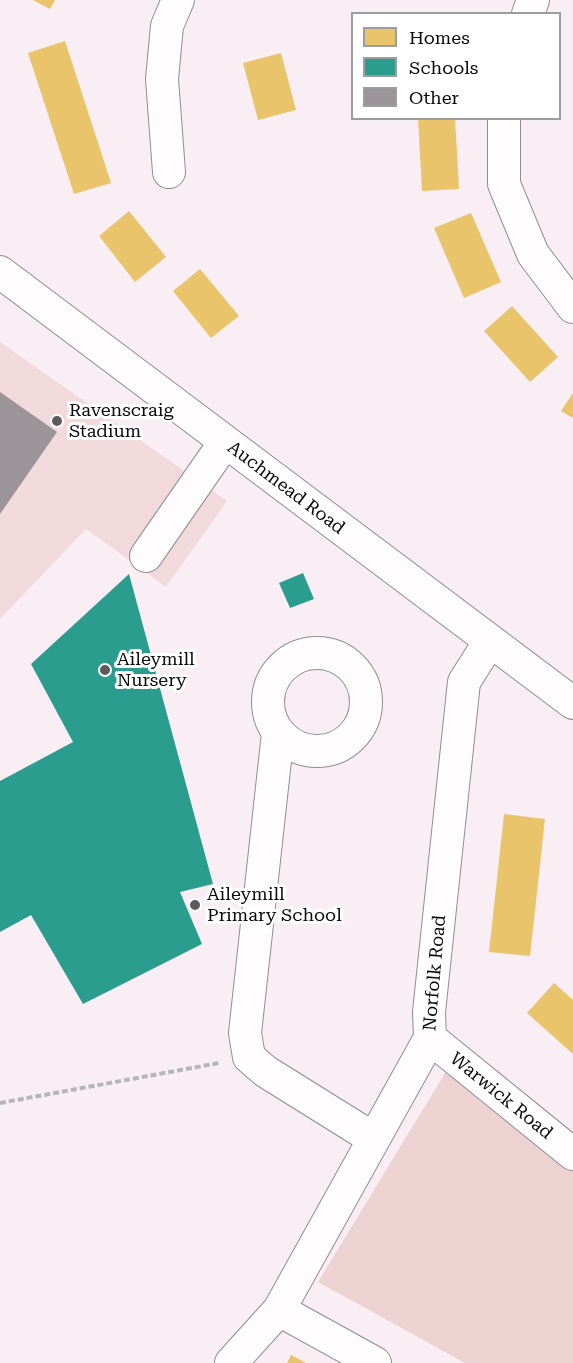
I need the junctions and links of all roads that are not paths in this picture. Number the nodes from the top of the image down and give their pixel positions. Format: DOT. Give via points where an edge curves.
graph roads {
  1 [pos="178,0"];
  2 [pos="504,120"];
  3 [pos="169,172"];
  4 [pos="0,272"];
  5 [pos="573,307"];
  6 [pos="225,442"];
  7 [pos="146,556"];
  8 [pos="490,641"];
  9 [pos="573,703"];
  10 [pos="278,734"];
  11 [pos="430,1038"];
  12 [pos="374,1139"];
  13 [pos="573,1154"];
  14 [pos="279,1310"];
  15 [pos="231,1363"];
  16 [pos="375,1363"];
  1 -- 3 [label="street" via="167,26 162,79"];
  2 -- 5 [label="street" via="504,184 533,254"];
  4 -- 6 [label="street, Auchmead Road"];
  6 -- 7 [label="street"];
  6 -- 8 [label="street, Auchmead Road"];
  8 -- 9 [label="street, Auchmead Road"];
  8 -- 11 [label="street, Norfolk Road" via="464,682 429,1012"];
  10 -- 12 [label="street" via="245,1032 249,1057"];
  11 -- 12 [label="street, Norfolk Road"];
  11 -- 13 [label="street, Warwick Road"];
  12 -- 14 [label="street, Norfolk Road"];
  14 -- 15 [label="street, Norfolk Road"];
  14 -- 16 [label="street"];
}
